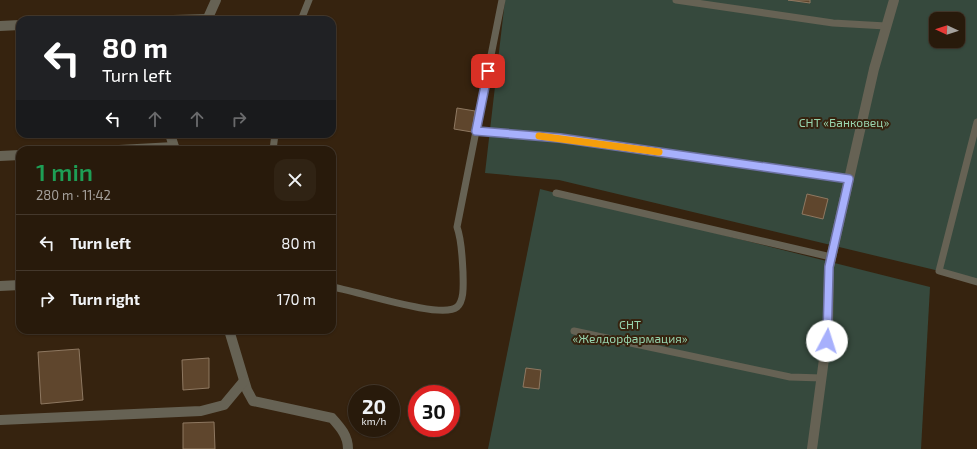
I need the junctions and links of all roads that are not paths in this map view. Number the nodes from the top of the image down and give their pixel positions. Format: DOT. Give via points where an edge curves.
graph roads {
  1 [pos="216,0"];
  2 [pos="309,0"];
  3 [pos="502,0"];
  4 [pos="676,0"];
  5 [pos="894,0"];
  6 [pos="208,16"];
  7 [pos="303,16"];
  8 [pos="16,25"];
  9 [pos="0,26"];
  10 [pos="886,26"];
  11 [pos="977,122"];
  12 [pos="476,131"];
  13 [pos="16,155"];
  14 [pos="0,156"];
  15 [pos="849,179"];
  16 [pos="556,193"];
  17 [pos="831,257"];
  18 [pos="977,282"];
  19 [pos="16,285"];
  20 [pos="0,286"];
  21 [pos="336,288"];
  22 [pos="574,331"];
  23 [pos="229,334"];
  24 [pos="822,378"];
  25 [pos="244,382"];
  26 [pos="0,420"];
  27 [pos="348,449"];
  28 [pos="812,449"];
  1 -- 6 [label="street"];
  2 -- 7 [label="lane"];
  3 -- 12 [label="lane"];
  4 -- 10 [label="lane" via="833,23"];
  5 -- 10 [label="street"];
  8 -- 9 [label="street"];
  10 -- 15 [label="street"];
  11 -- 18 [label="lane" via="939,271"];
  12 -- 15 [label="lane" via="560,138"];
  12 -- 21 [label="lane" via="457,227 463,277 461,301 457,306 448,311 426,309"];
  13 -- 14 [label="street"];
  15 -- 17 [label="street"];
  16 -- 17 [label="lane"];
  17 -- 24 [label="street" via="828,329"];
  19 -- 20 [label="street"];
  22 -- 24 [label="lane" via="790,377"];
  23 -- 25 [label="street"];
  24 -- 28 [label="street"];
  25 -- 26 [label="street" via="224,405 201,411"];
  25 -- 27 [label="street" via="253,401 332,418 348,440"];
}
